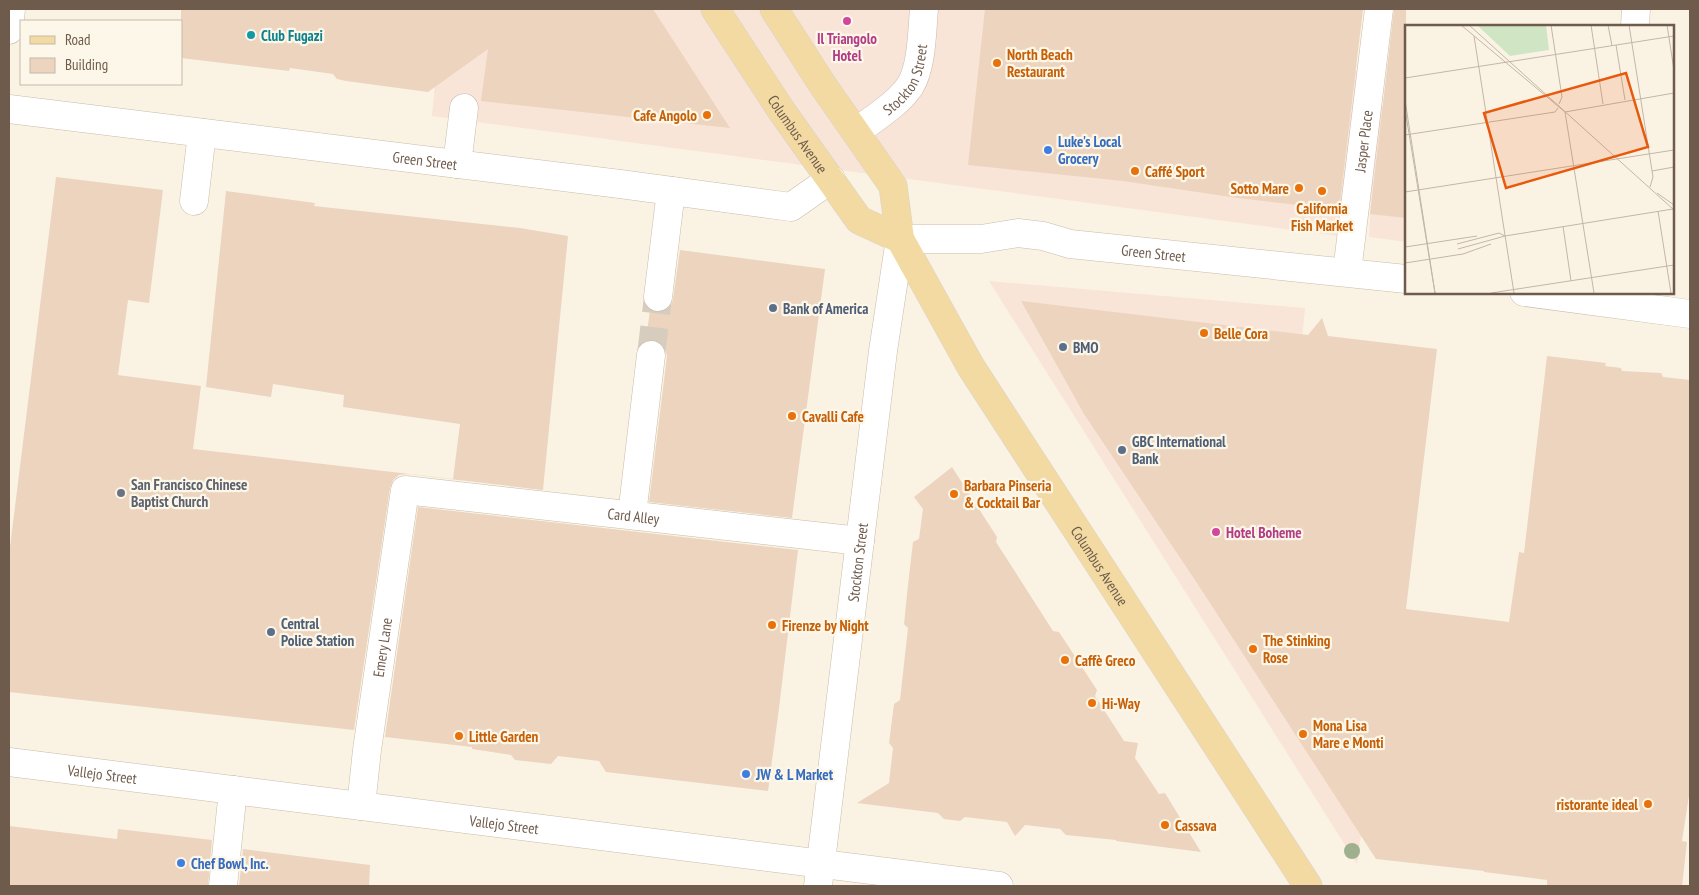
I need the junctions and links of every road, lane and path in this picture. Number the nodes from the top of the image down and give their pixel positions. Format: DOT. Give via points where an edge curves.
graph roads {
  1 [pos="11,9"];
  2 [pos="716,9"];
  3 [pos="774,9"];
  4 [pos="924,9"];
  5 [pos="1380,9"];
  6 [pos="1636,9"];
  7 [pos="1635,25"];
  8 [pos="9,30"];
  9 [pos="464,108"];
  10 [pos="9,109"];
  11 [pos="856,132"];
  12 [pos="202,133"];
  13 [pos="457,164"];
  14 [pos="831,180"];
  15 [pos="671,191"];
  16 [pos="194,201"];
  17 [pos="900,239"];
  18 [pos="1347,272"];
  19 [pos="1405,279"];
  20 [pos="1550,294"];
  21 [pos="658,297"];
  22 [pos="1603,298"];
  23 [pos="1690,314"];
  24 [pos="651,355"];
  25 [pos="406,490"];
  26 [pos="632,515"];
  27 [pos="860,540"];
  28 [pos="9,762"];
  29 [pos="233,790"];
  30 [pos="361,806"];
  31 [pos="819,875"];
  32 [pos="223,886"];
  33 [pos="999,886"];
  34 [pos="1308,886"];
  1 -- 8 [label="street"];
  2 -- 14 [label="main road, Columbus Avenue"];
  3 -- 11 [label="main road, Columbus Avenue"];
  4 -- 11 [label="street, Stockton Street" via="918,65 910,85 893,104"];
  5 -- 18 [label="street, Jasper Place"];
  6 -- 7 [label="street"];
  9 -- 13 [label="street"];
  10 -- 12 [label="street, Green Street"];
  11 -- 17 [label="main road, Columbus Avenue" via="893,186"];
  12 -- 13 [label="street, Green Street"];
  12 -- 16 [label="street"];
  13 -- 15 [label="street, Green Street"];
  14 -- 15 [label="street, Green Street" via="791,207"];
  14 -- 17 [label="main road, Columbus Avenue" via="859,220"];
  15 -- 21 [label="street"];
  17 -- 18 [label="street, Green Street" via="981,239 1018,233 1070,244"];
  17 -- 27 [label="street, Stockton Street"];
  17 -- 34 [label="main road, Columbus Avenue" via="971,366"];
  18 -- 19 [label="street, Green Street"];
  20 -- 22 [label="street"];
  22 -- 23 [label="street"];
  24 -- 26 [label="street"];
  25 -- 26 [label="street, Card Alley"];
  25 -- 30 [label="street, Emery Lane"];
  26 -- 27 [label="street, Card Alley"];
  27 -- 31 [label="street, Stockton Street"];
  28 -- 29 [label="street, Vallejo Street"];
  29 -- 30 [label="street, Vallejo Street"];
  29 -- 32 [label="street"];
  30 -- 31 [label="street, Vallejo Street"];
  31 -- 33 [label="street, Vallejo Street"];
}
